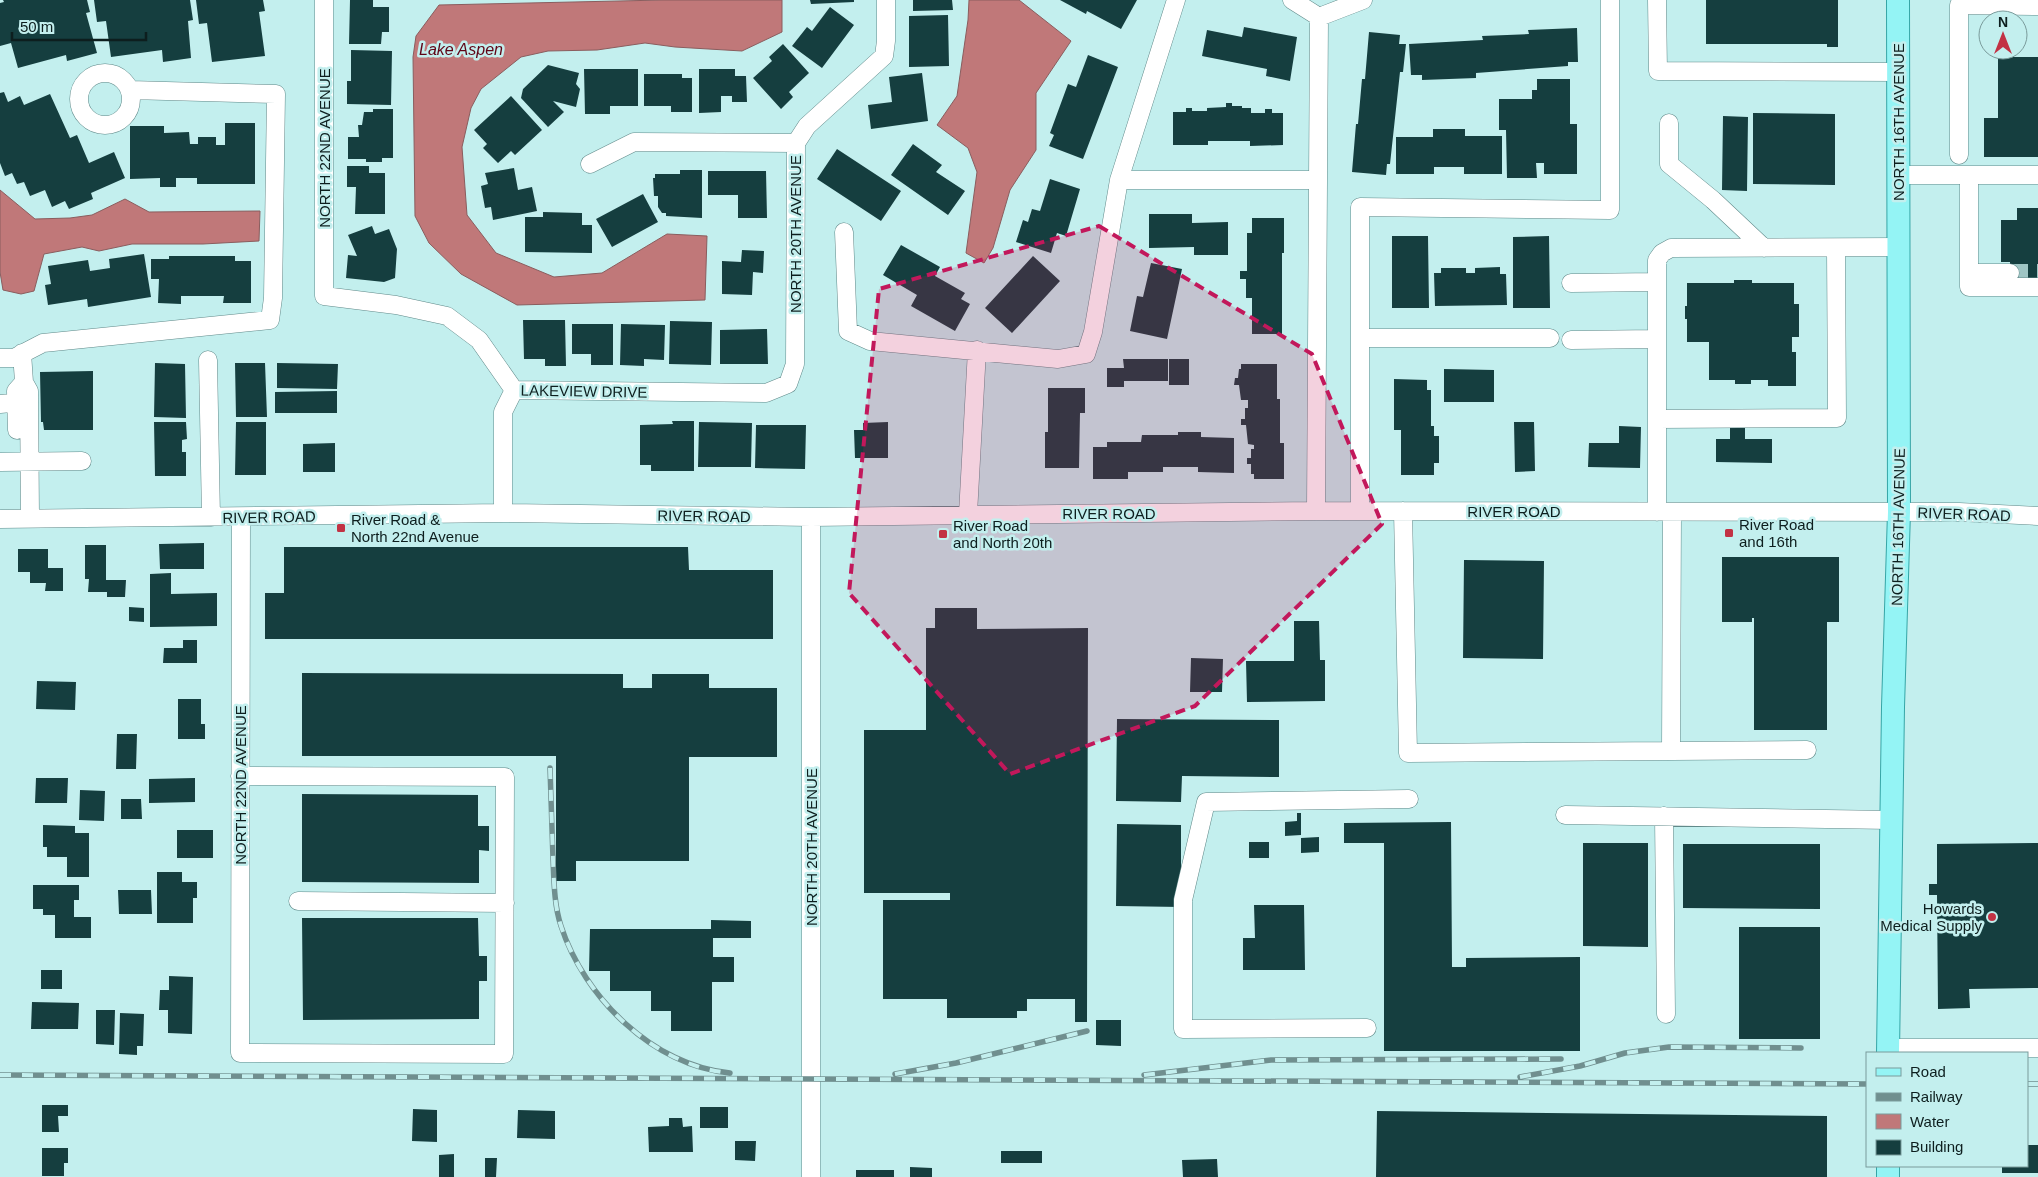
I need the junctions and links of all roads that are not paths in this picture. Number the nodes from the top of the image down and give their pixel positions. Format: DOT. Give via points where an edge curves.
graph roads {
  1 [pos="324,0"];
  2 [pos="886,0"];
  3 [pos="1176,0"];
  4 [pos="1292,0"];
  5 [pos="1363,0"];
  6 [pos="1610,0"];
  7 [pos="1657,0"];
  8 [pos="1898,0"];
  9 [pos="2038,6"];
  10 [pos="1319,17"];
  11 [pos="1898,72"];
  12 [pos="130,90"];
  13 [pos="1669,123"];
  14 [pos="796,143"];
  15 [pos="1959,156"];
  16 [pos="590,164"];
  17 [pos="1899,175"];
  18 [pos="1969,175"];
  19 [pos="2038,175"];
  20 [pos="1119,180"];
  21 [pos="1318,180"];
  22 [pos="844,232"];
  23 [pos="1899,247"];
  24 [pos="1764,248"];
  25 [pos="1836,248"];
  26 [pos="1969,273"];
  27 [pos="2010,273"];
  28 [pos="1657,282"];
  29 [pos="1571,283"];
  30 [pos="2038,287"];
  31 [pos="324,296"];
  32 [pos="1360,338"];
  33 [pos="1550,338"];
  34 [pos="1657,339"];
  35 [pos="1571,340"];
  36 [pos="977,350"];
  37 [pos="22,353"];
  38 [pos="0,358"];
  39 [pos="208,360"];
  40 [pos="788,384"];
  41 [pos="514,390"];
  42 [pos="15,406"];
  43 [pos="1657,419"];
  44 [pos="82,461"];
  45 [pos="0,462"];
  46 [pos="29,462"];
  47 [pos="1316,511"];
  48 [pos="1360,511"];
  49 [pos="1403,511"];
  50 [pos="1664,512"];
  51 [pos="1899,512"];
  52 [pos="503,513"];
  53 [pos="968,514"];
  54 [pos="2038,516"];
  55 [pos="211,517"];
  56 [pos="240,517"];
  57 [pos="811,517"];
  58 [pos="30,518"];
  59 [pos="0,519"];
  60 [pos="1807,750"];
  61 [pos="1670,751"];
  62 [pos="240,776"];
  63 [pos="1409,799"];
  64 [pos="1565,815"];
  65 [pos="1664,816"];
  66 [pos="1892,820"];
  67 [pos="298,900"];
  68 [pos="505,903"];
  69 [pos="1666,1014"];
  70 [pos="1367,1028"];
  71 [pos="2038,1048"];
  72 [pos="1888,1051"];
  73 [pos="811,1177"];
  1 -- 31 [label="street, NORTH 22ND AVENUE"];
  2 -- 14 [label="street, NORTH 20TH AVENUE" via="884,56 807,126"];
  3 -- 20 [label="street"];
  4 -- 10 [label="street"];
  5 -- 10 [label="street"];
  6 -- 32 [label="street" via="1610,210 1360,207"];
  7 -- 11 [label="street" via="1658,71"];
  8 -- 11 [label="main road, NORTH 16TH AVENUE"];
  9 -- 15 [label="street" via="1959,5"];
  10 -- 21 [label="street"];
  11 -- 17 [label="main road, NORTH 16TH AVENUE"];
  12 -- 37 [label="street" via="276,94 270,320 43,342"];
  13 -- 24 [label="street" via="1669,164"];
  14 -- 16 [label="street" via="634,142"];
  14 -- 40 [label="street, NORTH 20TH AVENUE" via="795,364"];
  17 -- 18 [label="street"];
  17 -- 23 [label="main road, NORTH 16TH AVENUE"];
  18 -- 19 [label="street"];
  18 -- 26 [label="street"];
  20 -- 21 [label="street"];
  20 -- 36 [label="street" via="1086,354 1058,359"];
  21 -- 47 [label="street"];
  22 -- 36 [label="street" via="848,331 870,341"];
  23 -- 25 [label="street"];
  23 -- 51 [label="main road, NORTH 16TH AVENUE"];
  24 -- 25 [label="street"];
  24 -- 28 [label="street" via="1671,248 1657,260"];
  25 -- 43 [label="street" via="1837,418"];
  26 -- 27 [label="street"];
  26 -- 30 [label="street" via="1969,287"];
  28 -- 29 [label="street"];
  28 -- 34 [label="street"];
  31 -- 41 [label="street, LAKEVIEW DRIVE" via="396,305 446,316 479,340"];
  32 -- 33 [label="street"];
  32 -- 48 [label="street"];
  34 -- 35 [label="street"];
  34 -- 43 [label="street"];
  36 -- 53 [label="street"];
  37 -- 38 [label="street" via="14,358"];
  37 -- 42 [label="street" via="24,382 29,391"];
  39 -- 55 [label="street"];
  40 -- 41 [label="street, LAKEVIEW DRIVE" via="766,393"];
  41 -- 52 [label="street" via="503,412"];
  42 -- 46 [label="street"];
  43 -- 50 [label="street"];
  44 -- 46 [label="street"];
  45 -- 46 [label="street"];
  46 -- 58 [label="street"];
  47 -- 48 [label="street, RIVER ROAD"];
  47 -- 53 [label="street, RIVER ROAD"];
  48 -- 49 [label="street, RIVER ROAD"];
  49 -- 50 [label="street, RIVER ROAD"];
  49 -- 61 [label="street" via="1408,752"];
  50 -- 51 [label="street, RIVER ROAD"];
  50 -- 61 [label="street"];
  51 -- 54 [label="street, RIVER ROAD"];
  51 -- 66 [label="main road, NORTH 16TH AVENUE"];
  52 -- 56 [label="street, RIVER ROAD"];
  52 -- 57 [label="street, RIVER ROAD"];
  53 -- 57 [label="street, RIVER ROAD"];
  55 -- 56 [label="street, RIVER ROAD"];
  55 -- 58 [label="street, RIVER ROAD"];
  56 -- 62 [label="street, NORTH 22ND AVENUE"];
  57 -- 73 [label="street, NORTH 20TH AVENUE"];
  58 -- 59 [label="street, RIVER ROAD"];
  60 -- 61 [label="street"];
  62 -- 68 [label="street" via="505,777"];
  62 -- 68 [label="street, NORTH 22ND AVENUE" via="240,1053 504,1054"];
  63 -- 70 [label="street" via="1206,802 1183,900 1183,1029"];
  64 -- 65 [label="street"];
  65 -- 66 [label="street"];
  65 -- 69 [label="street"];
  66 -- 72 [label="main road, NORTH 16TH AVENUE"];
  67 -- 68 [label="street"];
  71 -- 72 [label="street"];
}
